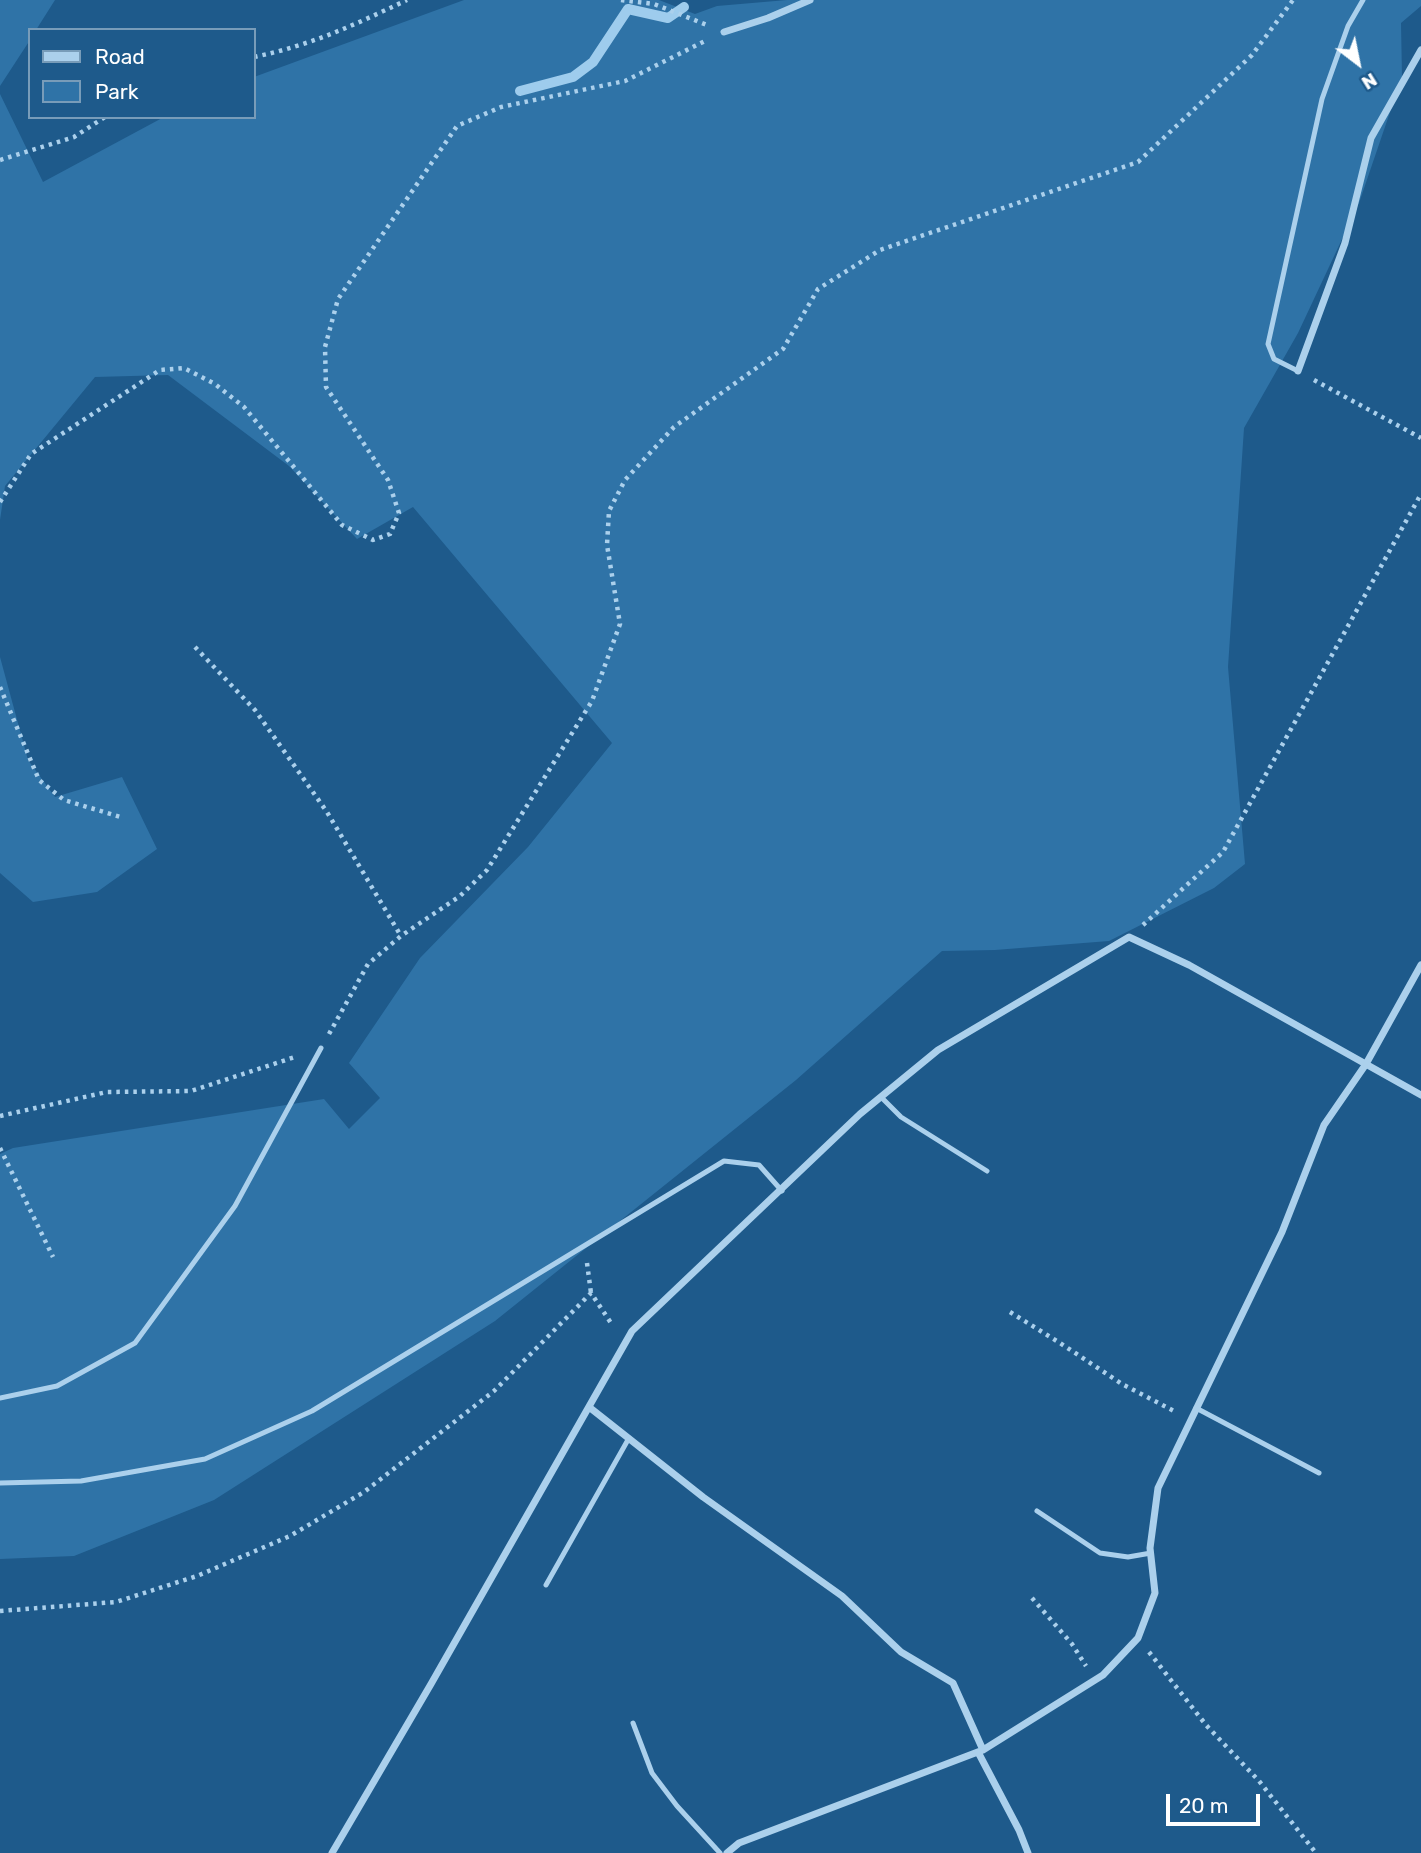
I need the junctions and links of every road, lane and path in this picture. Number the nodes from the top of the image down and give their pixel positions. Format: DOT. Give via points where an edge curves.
graph roads {
  1 [pos="407,0"];
  2 [pos="621,0"];
  3 [pos="810,0"];
  4 [pos="1293,0"];
  5 [pos="1363,0"];
  6 [pos="724,32"];
  7 [pos="1421,50"];
  8 [pos="256,57"];
  9 [pos="102,119"];
  10 [pos="0,160"];
  11 [pos="1298,371"];
  12 [pos="1421,438"];
  13 [pos="1421,494"];
  14 [pos="0,502"];
  15 [pos="195,647"];
  16 [pos="0,687"];
  17 [pos="124,818"];
  18 [pos="401,936"];
  19 [pos="1129,937"];
  20 [pos="1421,965"];
  21 [pos="321,1048"];
  22 [pos="1366,1064"];
  23 [pos="1421,1095"];
  24 [pos="881,1097"];
  25 [pos="0,1116"];
  26 [pos="0,1149"];
  27 [pos="987,1171"];
  28 [pos="782,1191"];
  29 [pos="584,1246"];
  30 [pos="53,1257"];
  31 [pos="591,1293"];
  32 [pos="1010,1312"];
  33 [pos="625,1343"];
  34 [pos="0,1398"];
  35 [pos="589,1407"];
  36 [pos="1196,1408"];
  37 [pos="1191,1420"];
  38 [pos="629,1438"];
  39 [pos="1319,1473"];
  40 [pos="0,1483"];
  41 [pos="1037,1511"];
  42 [pos="1151,1553"];
  43 [pos="546,1586"];
  44 [pos="1032,1598"];
  45 [pos="0,1611"];
  46 [pos="1138,1638"];
  47 [pos="1095,1680"];
  48 [pos="633,1723"];
  49 [pos="980,1751"];
  50 [pos="332,1853"];
  51 [pos="720,1853"];
  52 [pos="727,1853"];
  53 [pos="1028,1853"];
  54 [pos="1316,1853"];
  1 -- 8 [label="path" via="341,32"];
  2 -- 6 [label="path" via="654,4"];
  3 -- 6 [label="street"];
  4 -- 18 [label="path" via="1252,55 1138,162 880,250 818,289 783,349 674,427 625,480 609,511 607,545 620,624 592,701 487,870 460,896"];
  5 -- 11 [label="lane" via="1348,26 1322,99 1268,344 1274,359"];
  6 -- 14 [label="path" via="625,80 502,107 457,126 338,299 325,347 326,387 388,480 399,513 390,534 373,540 342,525 244,407 184,368 160,370 31,454"];
  7 -- 11 [label="street" via="1371,138 1345,243"];
  9 -- 10 [label="path" via="74,137"];
  11 -- 12 [label="path"];
  13 -- 19 [label="path" via="1223,852"];
  15 -- 18 [label="path" via="255,710 327,812"];
  16 -- 17 [label="path" via="39,780 64,800"];
  18 -- 21 [label="path" via="368,964"];
  19 -- 22 [label="street" via="1189,965"];
  19 -- 24 [label="street" via="937,1050"];
  20 -- 22 [label="street"];
  21 -- 25 [label="path" via="191,1091 107,1092"];
  21 -- 34 [label="lane" via="234,1206 135,1343 57,1386"];
  22 -- 23 [label="street"];
  22 -- 36 [label="street" via="1324,1125 1282,1232"];
  24 -- 27 [label="lane" via="901,1117"];
  24 -- 28 [label="street"];
  26 -- 30 [label="path"];
  28 -- 29 [label="lane" via="759,1165 724,1161"];
  28 -- 33 [label="street" via="632,1331"];
  29 -- 31 [label="path"];
  29 -- 40 [label="lane" via="312,1411 205,1459 81,1481"];
  31 -- 33 [label="path"];
  31 -- 45 [label="path" via="494,1391 364,1492 290,1536 197,1576 116,1602"];
  32 -- 37 [label="path" via="1122,1384"];
  33 -- 35 [label="street"];
  35 -- 38 [label="street"];
  35 -- 50 [label="street"];
  36 -- 37 [label="street"];
  36 -- 39 [label="lane"];
  37 -- 42 [label="street" via="1158,1488"];
  38 -- 43 [label="lane"];
  38 -- 49 [label="street" via="842,1596 901,1652 953,1683"];
  41 -- 42 [label="lane" via="1100,1553 1128,1557"];
  42 -- 46 [label="street" via="1156,1593"];
  44 -- 47 [label="path" via="1072,1644"];
  46 -- 47 [label="street"];
  46 -- 54 [label="path"];
  47 -- 49 [label="street"];
  48 -- 51 [label="lane" via="652,1773"];
  49 -- 52 [label="street" via="739,1843"];
  49 -- 53 [label="street"];
}
